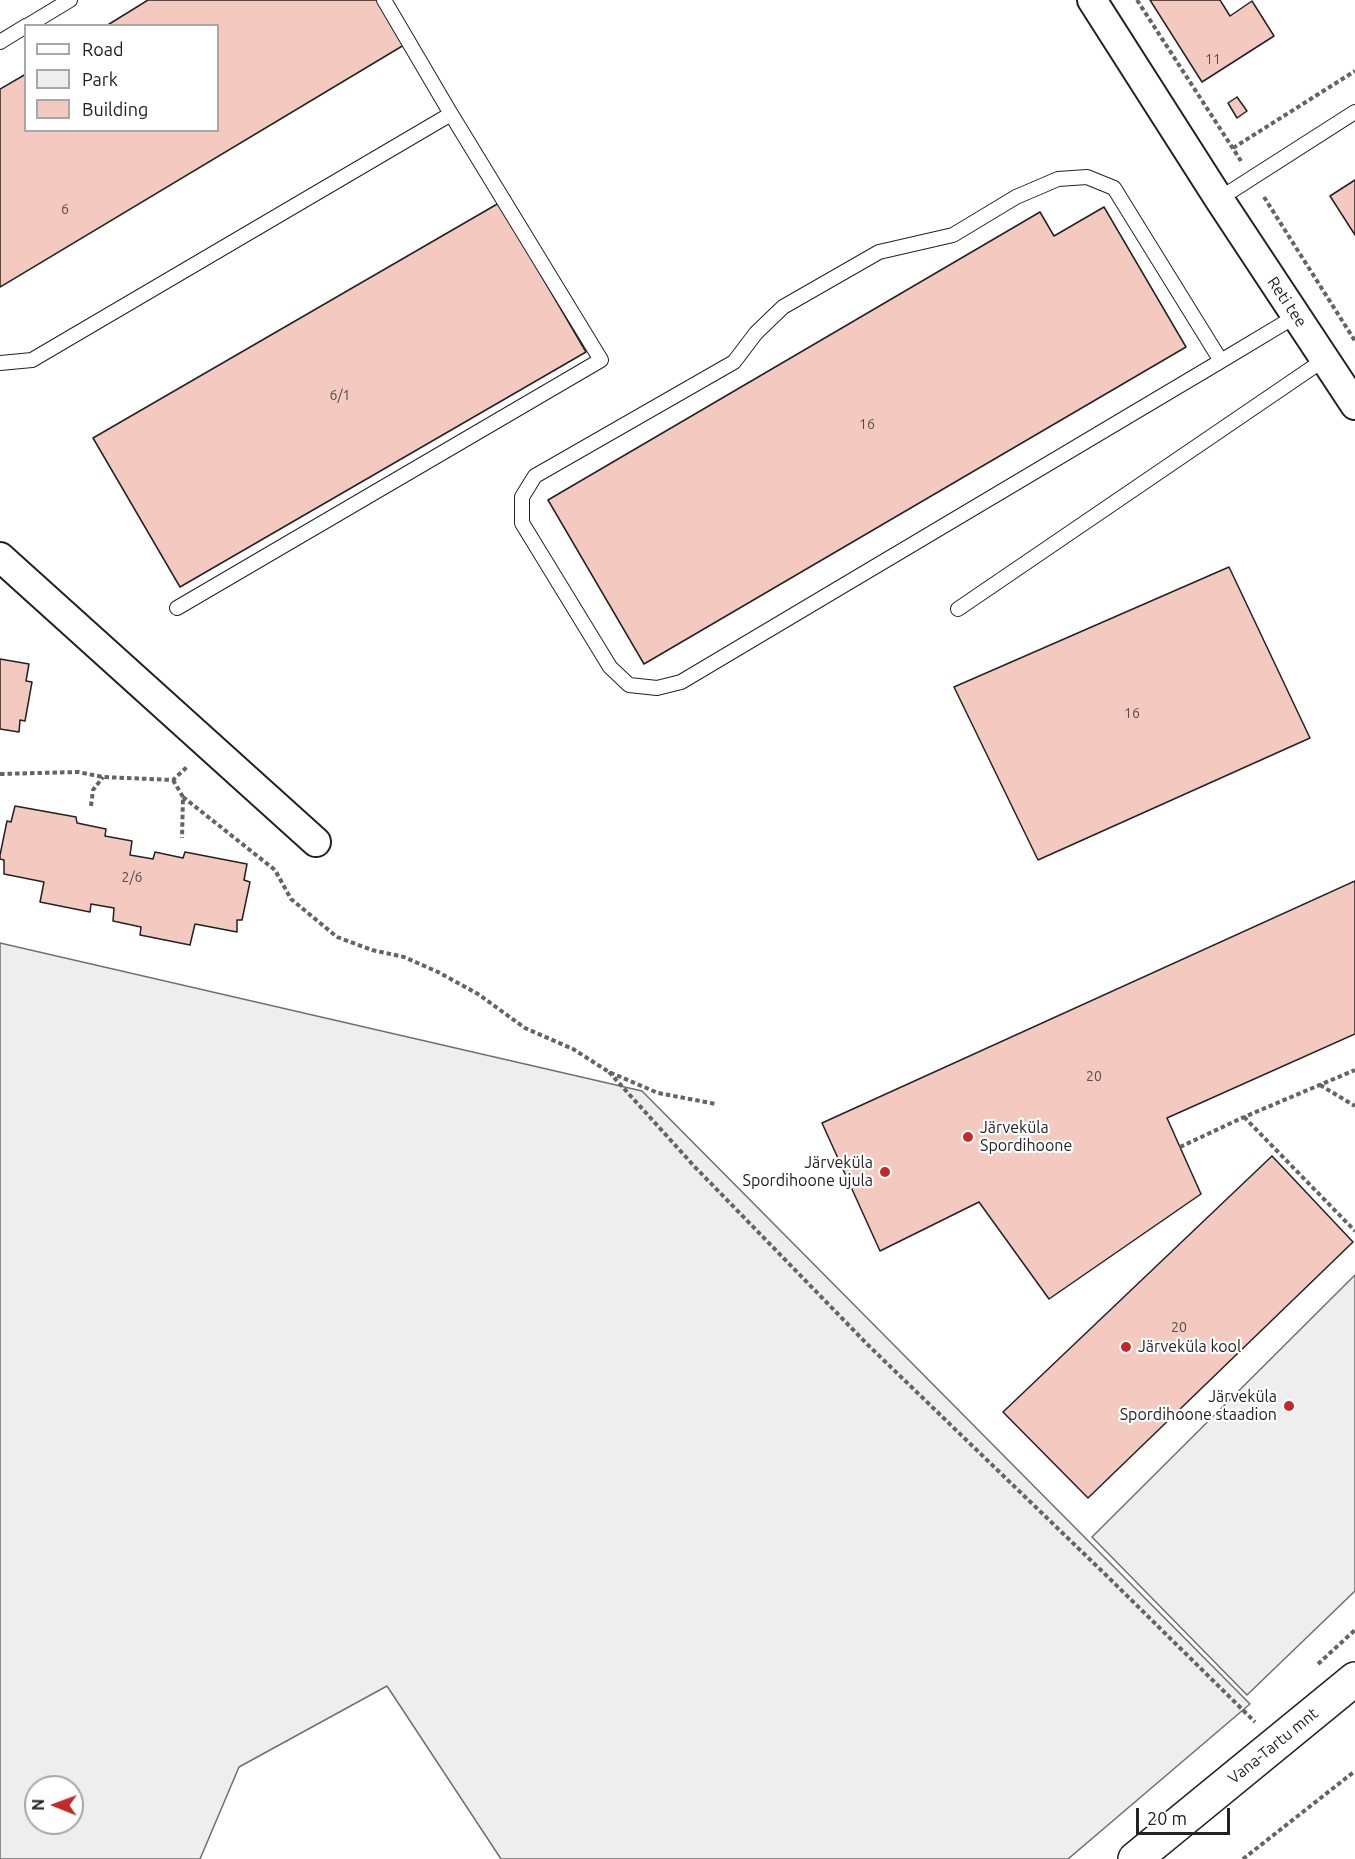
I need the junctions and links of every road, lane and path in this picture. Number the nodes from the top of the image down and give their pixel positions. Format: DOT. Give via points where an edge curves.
graph roads {
  1 [pos="70,0"];
  2 [pos="384,0"];
  3 [pos="1092,0"];
  4 [pos="29,24"];
  5 [pos="24,27"];
  6 [pos="0,42"];
  7 [pos="1355,70"];
  8 [pos="1355,112"];
  9 [pos="451,114"];
  10 [pos="1233,148"];
  11 [pos="1219,199"];
  12 [pos="1296,316"];
  13 [pos="1325,359"];
  14 [pos="1221,361"];
  15 [pos="0,363"];
  16 [pos="1355,405"];
  17 [pos="0,557"];
  18 [pos="177,608"];
  19 [pos="958,609"];
  20 [pos="209,746"];
  21 [pos="0,774"];
  22 [pos="103,777"];
  23 [pos="173,780"];
  24 [pos="183,797"];
  25 [pos="91,807"];
  26 [pos="182,838"];
  27 [pos="316,842"];
  28 [pos="1355,1070"];
  29 [pos="609,1072"];
  30 [pos="1319,1085"];
  31 [pos="716,1104"];
  32 [pos="1355,1106"];
  33 [pos="1244,1117"];
  34 [pos="1180,1146"];
  35 [pos="1355,1231"];
  36 [pos="1355,1630"];
  37 [pos="1313,1668"];
  38 [pos="1355,1679"];
  39 [pos="1263,1714"];
  40 [pos="1355,1771"];
  41 [pos="1135,1859"];
  42 [pos="1243,1859"];
  1 -- 4 [label="lane"];
  2 -- 9 [label="lane"];
  3 -- 11 [label="street, Reti tee"];
  5 -- 6 [label="lane"];
  7 -- 10 [label="path"];
  8 -- 11 [label="lane"];
  9 -- 15 [label="lane" via="32,360"];
  9 -- 18 [label="lane" via="601,360"];
  11 -- 12 [label="street, Reti tee"];
  12 -- 13 [label="street, Reti tee"];
  12 -- 14 [label="lane"];
  13 -- 16 [label="street, Reti tee"];
  13 -- 19 [label="lane"];
  14 -- 14 [label="lane" via="681,682 657,688 629,685 610,667 522,523 522,497 535,476 735,362 756,333 783,307 879,252 953,235 1016,197 1058,179 1087,177 1114,188"];
  17 -- 20 [label="street"];
  20 -- 23 [label="path"];
  20 -- 27 [label="street"];
  21 -- 22 [label="path" via="78,772"];
  22 -- 23 [label="path"];
  22 -- 25 [label="path" via="93,790"];
  23 -- 24 [label="path"];
  24 -- 26 [label="path"];
  24 -- 29 [label="path" via="275,870 291,899 337,937 404,957 438,972 478,994 525,1028 573,1049"];
  28 -- 30 [label="path"];
  29 -- 31 [label="path" via="658,1093"];
  29 -- 39 [label="path" via="868,1346 1254,1722"];
  30 -- 32 [label="path"];
  30 -- 33 [label="path"];
  33 -- 34 [label="path"];
  33 -- 35 [label="path"];
  36 -- 37 [label="path"];
  38 -- 41 [label="street, Vana-Tartu mnt"];
  40 -- 42 [label="path"];
}
